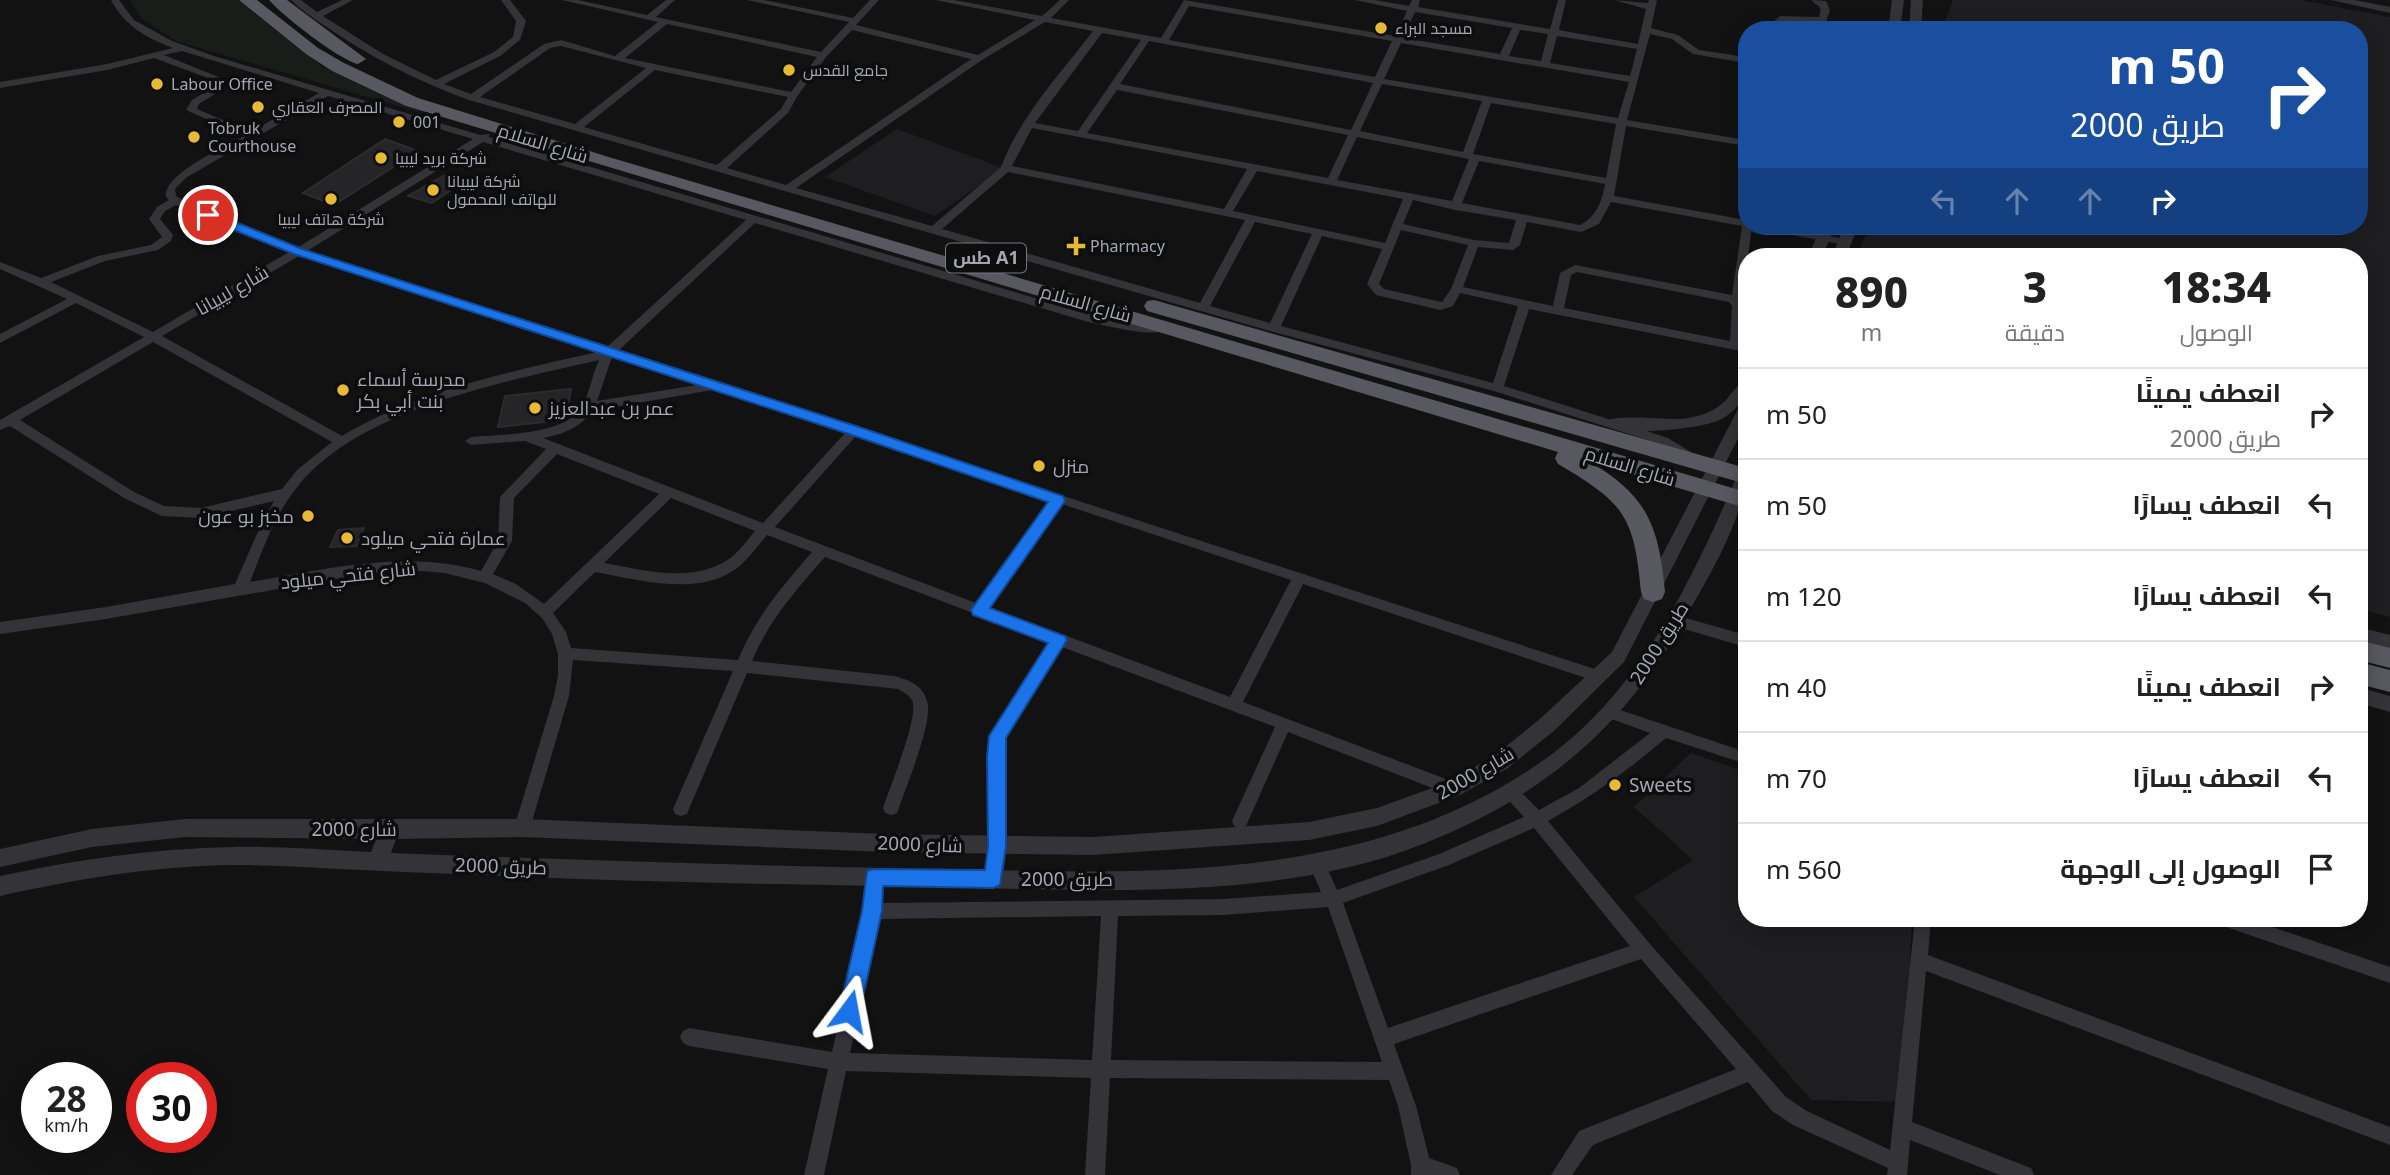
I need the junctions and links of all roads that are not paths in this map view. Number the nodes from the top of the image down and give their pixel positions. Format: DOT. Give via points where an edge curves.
graph roads {
  1 [pos="115,0"];
  2 [pos="247,0"];
  3 [pos="277,0"];
  4 [pos="295,0"];
  5 [pos="349,0"];
  6 [pos="505,0"];
  7 [pos="566,0"];
  8 [pos="671,0"];
  9 [pos="751,0"];
  10 [pos="875,0"];
  11 [pos="942,0"];
  12 [pos="1065,0"];
  13 [pos="1359,0"];
  14 [pos="1562,0"];
  15 [pos="1618,0"];
  16 [pos="1815,0"];
  17 [pos="1898,0"];
  18 [pos="1917,0"];
  19 [pos="2337,0"];
  20 [pos="2384,0"];
  21 [pos="2390,1"];
  22 [pos="1187,2"];
  23 [pos="1652,3"];
  24 [pos="1415,4"];
  25 [pos="2390,10"];
  26 [pos="316,16"];
  27 [pos="649,19"];
  28 [pos="1044,19"];
  29 [pos="1779,21"];
  30 [pos="1895,21"];
  31 [pos="1916,21"];
  32 [pos="666,22"];
  33 [pos="854,24"];
  34 [pos="1517,27"];
  35 [pos="1099,30"];
  36 [pos="1646,30"];
  37 [pos="1552,33"];
  38 [pos="1147,38"];
  39 [pos="1398,40"];
  40 [pos="1164,41"];
  41 [pos="1642,47"];
  42 [pos="183,48"];
  43 [pos="823,55"];
  44 [pos="157,56"];
  45 [pos="979,58"];
  46 [pos="1503,58"];
  47 [pos="617,59"];
  48 [pos="1738,59"];
  49 [pos="1545,65"];
  50 [pos="653,67"];
  51 [pos="1634,80"];
  52 [pos="1380,81"];
  53 [pos="436,84"];
  54 [pos="0,85"];
  55 [pos="1113,86"];
  56 [pos="326,93"];
  57 [pos="793,95"];
  58 [pos="472,98"];
  59 [pos="1488,99"];
  60 [pos="1622,121"];
  61 [pos="1031,125"];
  62 [pos="575,129"];
  63 [pos="489,133"];
  64 [pos="1082,133"];
  65 [pos="1354,134"];
  66 [pos="252,136"];
  67 [pos="1738,142"];
  68 [pos="1471,157"];
  69 [pos="1006,168"];
  70 [pos="1253,168"];
  71 [pos="718,170"];
  72 [pos="1612,181"];
  73 [pos="1331,182"];
  74 [pos="787,189"];
  75 [pos="1409,198"];
  76 [pos="1608,198"];
  77 [pos="175,201"];
  78 [pos="1455,206"];
  79 [pos="1227,213"];
  80 [pos="1252,218"];
  81 [pos="753,219"];
  82 [pos="1521,219"];
  83 [pos="1738,222"];
  84 [pos="1396,226"];
  85 [pos="933,231"];
  86 [pos="1318,232"];
  87 [pos="1833,235"];
  88 [pos="1848,235"];
  89 [pos="1845,242"];
  90 [pos="1474,243"];
  91 [pos="1388,247"];
  92 [pos="1843,248"];
  93 [pos="298,252"];
  94 [pos="0,265"];
  95 [pos="41,282"];
  96 [pos="1457,289"];
  97 [pos="1738,294"];
  98 [pos="75,299"];
  99 [pos="1737,302"];
  100 [pos="1525,304"];
  101 [pos="1204,307"];
  102 [pos="1558,311"];
  103 [pos="1738,313"];
  104 [pos="1275,328"];
  105 [pos="1177,330"];
  106 [pos="151,337"];
  107 [pos="0,339"];
  108 [pos="1738,346"];
  109 [pos="608,353"];
  110 [pos="713,386"];
  111 [pos="1497,388"];
  112 [pos="1738,395"];
  113 [pos="588,407"];
  114 [pos="1738,420"];
  115 [pos="5,423"];
  116 [pos="1612,423"];
  117 [pos="854,430"];
  118 [pos="1515,432"];
  119 [pos="523,435"];
  120 [pos="340,441"];
  121 [pos="471,441"];
  122 [pos="555,448"];
  123 [pos="1706,464"];
  124 [pos="1738,482"];
  125 [pos="1738,486"];
  126 [pos="1706,489"];
  127 [pos="286,493"];
  128 [pos="668,493"];
  129 [pos="1738,497"];
  130 [pos="1058,500"];
  131 [pos="764,530"];
  132 [pos="821,552"];
  133 [pos="591,566"];
  134 [pos="485,577"];
  135 [pos="1299,579"];
  136 [pos="241,588"];
  137 [pos="1653,592"];
  138 [pos="979,610"];
  139 [pos="545,612"];
  140 [pos="1675,621"];
  141 [pos="0,628"];
  142 [pos="2368,636"];
  143 [pos="1738,639"];
  144 [pos="1059,640"];
  145 [pos="2390,642"];
  146 [pos="2368,652"];
  147 [pos="565,654"];
  148 [pos="2390,658"];
  149 [pos="741,666"];
  150 [pos="2368,675"];
  151 [pos="1598,676"];
  152 [pos="2390,681"];
  153 [pos="2368,698"];
  154 [pos="2390,704"];
  155 [pos="1233,706"];
  156 [pos="1611,713"];
  157 [pos="1284,723"];
  158 [pos="1664,730"];
  159 [pos="1738,755"];
  160 [pos="1453,789"];
  161 [pos="1510,793"];
  162 [pos="891,808"];
  163 [pos="681,809"];
  164 [pos="1537,819"];
  165 [pos="1240,821"];
  166 [pos="522,828"];
  167 [pos="390,830"];
  168 [pos="997,846"];
  169 [pos="0,858"];
  170 [pos="377,862"];
  171 [pos="1317,864"];
  172 [pos="873,877"];
  173 [pos="993,879"];
  174 [pos="0,886"];
  175 [pos="1333,899"];
  176 [pos="1110,908"];
  177 [pos="872,911"];
  178 [pos="1922,927"];
  179 [pos="2261,927"];
  180 [pos="1643,950"];
  181 [pos="1920,960"];
  182 [pos="2390,975"];
  183 [pos="688,1037"];
  184 [pos="1382,1039"];
  185 [pos="838,1062"];
  186 [pos="1100,1069"];
  187 [pos="1394,1071"];
  188 [pos="1751,1072"];
  189 [pos="1901,1127"];
  190 [pos="2390,1136"];
  191 [pos="1898,1169"];
  192 [pos="1421,1170"];
  193 [pos="814,1175"];
  194 [pos="1095,1175"];
  195 [pos="1450,1175"];
  196 [pos="1561,1175"];
  197 [pos="2024,1175"];
  1 -- 42 [label="street" via="133,22"];
  2 -- 63 [label="highway, شارع السلام" via="312,51 362,80"];
  3 -- 123 [label="highway, شارع السلام / طس A1" via="332,43 380,72 504,119"];
  4 -- 26 [label="street"];
  5 -- 26 [label="street"];
  6 -- 53 [label="street" via="521,21 517,38 497,54"];
  7 -- 27 [label="street"];
  8 -- 27 [label="street"];
  9 -- 33 [label="street"];
  10 -- 33 [label="street"];
  11 -- 28 [label="street"];
  12 -- 28 [label="street"];
  13 -- 24 [label="street"];
  14 -- 37 [label="street"];
  15 -- 23 [label="street"];
  16 -- 29 [label="street" via="1826,10 1823,20"];
  17 -- 30 [label="street"];
  18 -- 31 [label="street"];
  19 -- 25 [label="street"];
  20 -- 21 [label="street"];
  22 -- 39 [label="street"];
  22 -- 40 [label="street"];
  23 -- 36 [label="street"];
  24 -- 34 [label="street"];
  24 -- 39 [label="street"];
  26 -- 53 [label="street" via="390,63"];
  27 -- 32 [label="street"];
  28 -- 35 [label="street"];
  28 -- 45 [label="street"];
  32 -- 43 [label="street"];
  32 -- 47 [label="street"];
  33 -- 43 [label="street"];
  33 -- 45 [label="street"];
  34 -- 37 [label="street"];
  34 -- 46 [label="street"];
  35 -- 38 [label="street"];
  35 -- 61 [label="street"];
  36 -- 41 [label="street"];
  36 -- 48 [label="street" via="1675,37 1696,51"];
  37 -- 41 [label="street"];
  37 -- 49 [label="street"];
  38 -- 40 [label="street"];
  38 -- 55 [label="street"];
  39 -- 46 [label="street"];
  39 -- 52 [label="street"];
  40 -- 52 [label="street"];
  41 -- 51 [label="street"];
  42 -- 44 [label="street"];
  42 -- 56 [label="street"];
  43 -- 57 [label="street"];
  44 -- 54 [label="street"];
  44 -- 66 [label="street" via="221,80 220,87 195,102 191,110"];
  45 -- 74 [label="street"];
  46 -- 49 [label="street"];
  47 -- 50 [label="street"];
  47 -- 58 [label="street" via="554,43"];
  49 -- 51 [label="street"];
  50 -- 57 [label="street"];
  50 -- 62 [label="street"];
  51 -- 60 [label="street"];
  52 -- 59 [label="street"];
  52 -- 65 [label="street"];
  53 -- 58 [label="street"];
  55 -- 64 [label="street"];
  55 -- 65 [label="street"];
  56 -- 63 [label="street"];
  56 -- 66 [label="street"];
  57 -- 71 [label="street" via="785,111"];
  58 -- 62 [label="street"];
  59 -- 60 [label="street"];
  59 -- 68 [label="street"];
  60 -- 67 [label="street"];
  60 -- 72 [label="street"];
  61 -- 64 [label="street"];
  61 -- 69 [label="street"];
  62 -- 71 [label="street"];
  63 -- 81 [label="street"];
  63 -- 93 [label="street, شارع ليبيانا"];
  63 -- 105 [label="highway, شارع السلام"];
  64 -- 70 [label="street"];
  65 -- 68 [label="street"];
  65 -- 73 [label="street"];
  66 -- 77 [label="street" via="177,180 170,193"];
  68 -- 72 [label="street"];
  68 -- 78 [label="street"];
  69 -- 79 [label="street"];
  69 -- 85 [label="street"];
  70 -- 73 [label="street"];
  70 -- 79 [label="street"];
  71 -- 74 [label="street"];
  72 -- 76 [label="street"];
  73 -- 75 [label="street"];
  74 -- 85 [label="street"];
  75 -- 78 [label="street"];
  75 -- 84 [label="street"];
  76 -- 82 [label="street" via="1595,222 1581,229"];
  76 -- 83 [label="street"];
  77 -- 93 [label="street"];
  77 -- 95 [label="street" via="154,219 168,235 162,244 102,258"];
  78 -- 82 [label="street"];
  79 -- 80 [label="street"];
  80 -- 86 [label="street"];
  80 -- 101 [label="street"];
  81 -- 105 [label="street" via="1088,318"];
  81 -- 109 [label="street"];
  82 -- 90 [label="street" via="1509,248"];
  84 -- 90 [label="street"];
  84 -- 91 [label="street"];
  85 -- 101 [label="street"];
  86 -- 91 [label="street"];
  86 -- 104 [label="street"];
  87 -- 89 [label="street"];
  88 -- 89 [label="street"];
  89 -- 92 [label="street"];
  90 -- 96 [label="street"];
  91 -- 96 [label="street" via="1373,284 1380,292 1446,306"];
  93 -- 106 [label="street, شارع ليبيانا"];
  93 -- 109 [label="street"];
  94 -- 95 [label="street"];
  95 -- 98 [label="street"];
  96 -- 100 [label="street"];
  97 -- 99 [label="street"];
  98 -- 106 [label="street"];
  98 -- 107 [label="street"];
  99 -- 102 [label="street" via="1575,268 1566,273"];
  99 -- 103 [label="street"];
  100 -- 102 [label="street"];
  100 -- 111 [label="street"];
  101 -- 104 [label="street"];
  102 -- 108 [label="street"];
  104 -- 111 [label="street"];
  105 -- 118 [label="highway, شارع السلام"];
  106 -- 115 [label="street, شارع ليبيانا"];
  106 -- 120 [label="street"];
  109 -- 110 [label="street"];
  109 -- 113 [label="street"];
  109 -- 120 [label="street" via="444,396"];
  110 -- 113 [label="street"];
  110 -- 117 [label="street"];
  111 -- 116 [label="street"];
  112 -- 116 [label="street" via="1709,418 1664,424"];
  113 -- 119 [label="street" via="564,428"];
  114 -- 123 [label="street, شارع 2000"];
  115 -- 127 [label="street" via="162,511 201,513"];
  116 -- 123 [label="street" via="1664,441"];
  117 -- 130 [label="street"];
  117 -- 131 [label="street"];
  118 -- 126 [label="highway, شارع السلام"];
  118 -- 137 [label="highway" via="1599,476 1629,502 1647,535"];
  119 -- 121 [label="street"];
  119 -- 122 [label="street"];
  120 -- 127 [label="street"];
  122 -- 128 [label="street"];
  122 -- 134 [label="street" via="507,497 505,541"];
  123 -- 124 [label="highway, شارع السلام / طس A1"];
  123 -- 126 [label="street, شارع 2000"];
  125 -- 126 [label="highway, شارع السلام"];
  126 -- 137 [label="street, شارع 2000"];
  127 -- 136 [label="street" via="261,537"];
  128 -- 131 [label="street"];
  128 -- 133 [label="street"];
  129 -- 140 [label="street, طريق 2000"];
  130 -- 135 [label="street"];
  130 -- 138 [label="street"];
  131 -- 132 [label="street"];
  131 -- 133 [label="street" via="729,566 701,578"];
  132 -- 138 [label="street"];
  132 -- 149 [label="street" via="776,602"];
  133 -- 139 [label="street"];
  134 -- 136 [label="street, شارع فتحي ميلود" via="403,566"];
  134 -- 139 [label="street, شارع فتحي ميلود" via="525,596"];
  135 -- 151 [label="street"];
  135 -- 155 [label="street"];
  136 -- 141 [label="street, شارع فتحي ميلود"];
  137 -- 151 [label="street, شارع 2000" via="1618,657"];
  138 -- 144 [label="street"];
  139 -- 147 [label="street, شارع فتحي ميلود" via="558,631"];
  140 -- 143 [label="street"];
  140 -- 156 [label="street, طريق 2000" via="1651,662"];
  142 -- 145 [label="street"];
  144 -- 155 [label="street"];
  144 -- 168 [label="street" via="998,736"];
  146 -- 148 [label="highway"];
  147 -- 149 [label="street"];
  147 -- 166 [label="street, شارع فتحي ميلود" via="564,684"];
  149 -- 162 [label="street" via="894,682 913,690 921,712"];
  149 -- 163 [label="street"];
  150 -- 152 [label="highway"];
  151 -- 160 [label="street, شارع 2000" via="1501,762"];
  153 -- 154 [label="street"];
  155 -- 157 [label="street"];
  156 -- 158 [label="street"];
  156 -- 161 [label="street, طريق 2000" via="1556,762"];
  157 -- 160 [label="street"];
  157 -- 165 [label="street"];
  158 -- 159 [label="street"];
  158 -- 164 [label="street" via="1585,793"];
  160 -- 168 [label="street, شارع 2000" via="1377,817 1309,831 1093,846"];
  161 -- 164 [label="street"];
  161 -- 171 [label="street, طريق 2000" via="1448,826"];
  164 -- 175 [label="street" via="1443,860"];
  164 -- 180 [label="street"];
  166 -- 167 [label="street, شارع 2000"];
  166 -- 168 [label="street, شارع 2000"];
  167 -- 169 [label="street, شارع 2000" via="185,828 92,838"];
  167 -- 170 [label="street"];
  168 -- 173 [label="street"];
  170 -- 172 [label="street, طريق 2000"];
  170 -- 174 [label="street, طريق 2000" via="234,856 138,861"];
  171 -- 173 [label="street, طريق 2000" via="1205,880"];
  171 -- 175 [label="street"];
  172 -- 173 [label="street, طريق 2000"];
  172 -- 177 [label="street"];
  175 -- 176 [label="street" via="1223,907"];
  175 -- 184 [label="street"];
  176 -- 177 [label="street"];
  176 -- 186 [label="street"];
  177 -- 185 [label="street"];
  178 -- 181 [label="street"];
  179 -- 182 [label="street"];
  180 -- 184 [label="street"];
  180 -- 188 [label="street"];
  181 -- 189 [label="street"];
  181 -- 190 [label="street"];
  183 -- 185 [label="street"];
  184 -- 187 [label="street"];
  185 -- 186 [label="street"];
  185 -- 193 [label="street"];
  186 -- 187 [label="street"];
  186 -- 194 [label="street"];
  187 -- 192 [label="street"];
  188 -- 191 [label="street" via="1779,1104 1800,1118"];
  188 -- 196 [label="street" via="1586,1138"];
  189 -- 191 [label="street"];
  189 -- 197 [label="street"];
  192 -- 195 [label="street"];
}
